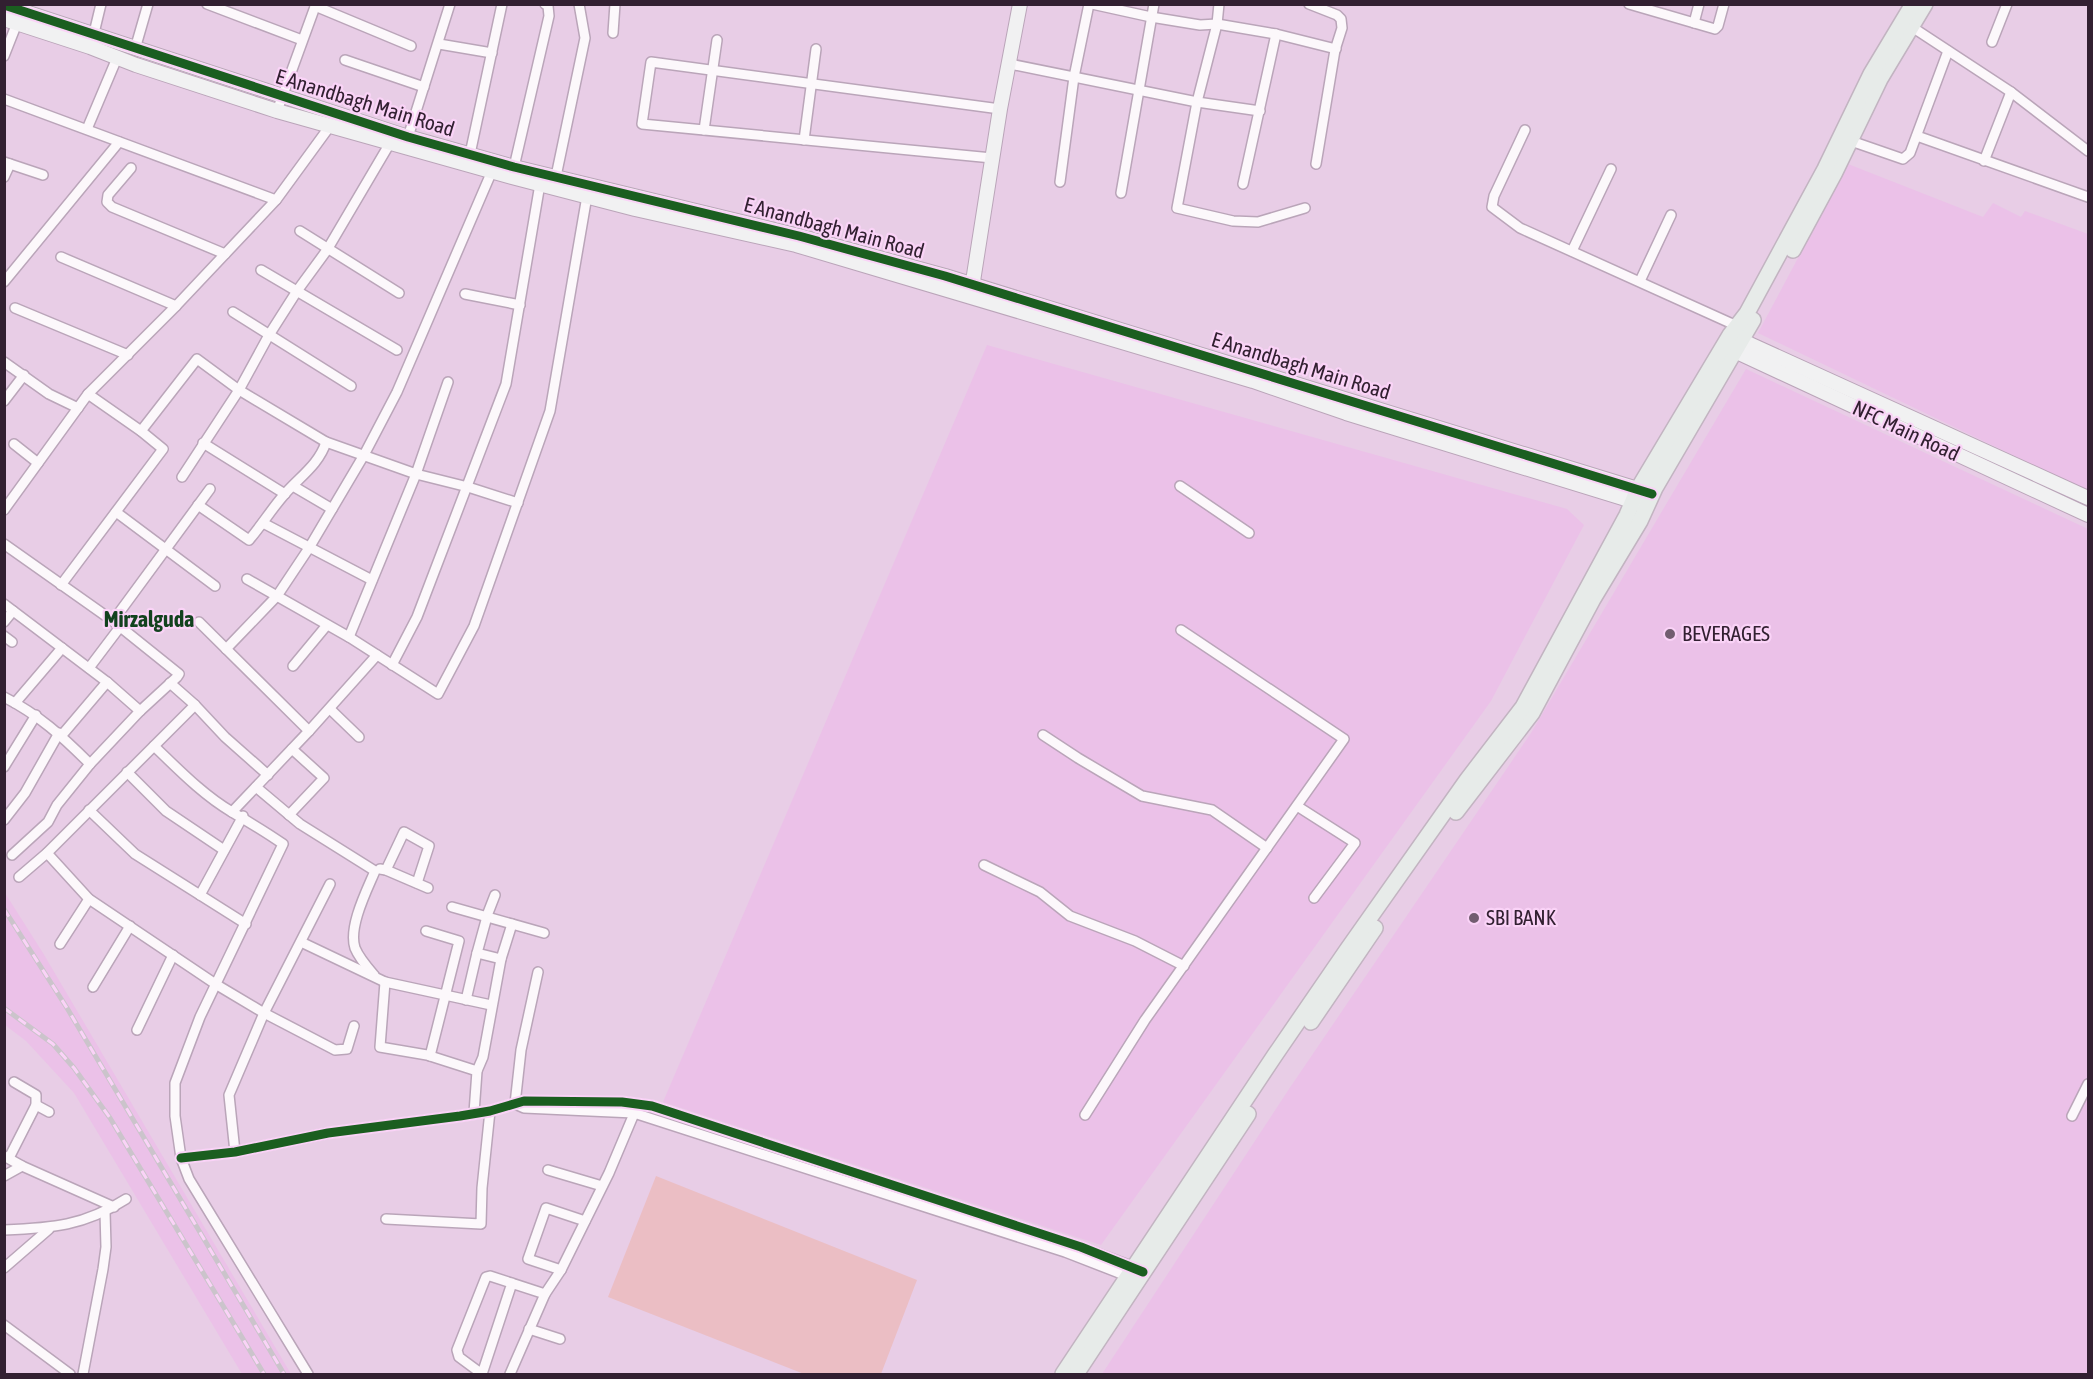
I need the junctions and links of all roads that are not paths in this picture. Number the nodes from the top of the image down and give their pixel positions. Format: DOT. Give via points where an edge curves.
graph roads {
  1 [pos="101,4"];
  2 [pos="148,4"];
  3 [pos="207,4"];
  4 [pos="450,4"];
  5 [pos="502,4"];
  6 [pos="545,4"];
  7 [pos="579,4"];
  8 [pos="615,4"];
  9 [pos="1020,4"];
  10 [pos="1090,4"];
  11 [pos="1154,4"];
  12 [pos="1219,4"];
  13 [pos="1309,4"];
  14 [pos="1629,4"];
  15 [pos="1699,4"];
  16 [pos="1724,4"];
  17 [pos="1913,4"];
  18 [pos="1926,4"];
  19 [pos="2007,4"];
  20 [pos="4,5"];
  21 [pos="315,5"];
  22 [pos="1653,9"];
  23 [pos="1151,17"];
  24 [pos="11,21"];
  25 [pos="1217,24"];
  26 [pos="1694,24"];
  27 [pos="1912,27"];
  28 [pos="94,33"];
  29 [pos="613,33"];
  30 [pos="1275,34"];
  31 [pos="302,40"];
  32 [pos="717,40"];
  33 [pos="1992,42"];
  34 [pos="439,44"];
  35 [pos="411,46"];
  36 [pos="135,49"];
  37 [pos="816,49"];
  38 [pos="1336,49"];
  39 [pos="1948,51"];
  40 [pos="492,53"];
  41 [pos="4,56"];
  42 [pos="117,58"];
  43 [pos="345,60"];
  44 [pos="1010,64"];
  45 [pos="712,70"];
  46 [pos="1074,77"];
  47 [pos="812,84"];
  48 [pos="424,87"];
  49 [pos="1138,90"];
  50 [pos="2011,92"];
  51 [pos="282,96"];
  52 [pos="4,99"];
  53 [pos="1197,102"];
  54 [pos="1000,109"];
  55 [pos="277,111"];
  56 [pos="1260,111"];
  57 [pos="330,126"];
  58 [pos="87,129"];
  59 [pos="704,130"];
  60 [pos="1526,130"];
  61 [pos="1917,136"];
  62 [pos="398,138"];
  63 [pos="804,140"];
  64 [pos="1851,141"];
  65 [pos="119,142"];
  66 [pos="2088,151"];
  67 [pos="470,154"];
  68 [pos="992,158"];
  69 [pos="1984,161"];
  70 [pos="7,163"];
  71 [pos="1316,164"];
  72 [pos="514,167"];
  73 [pos="131,168"];
  74 [pos="1611,169"];
  75 [pos="492,171"];
  76 [pos="43,175"];
  77 [pos="4,177"];
  78 [pos="555,182"];
  79 [pos="1060,182"];
  80 [pos="540,184"];
  81 [pos="1243,184"];
  82 [pos="1121,193"];
  83 [pos="587,196"];
  84 [pos="2088,197"];
  85 [pos="276,200"];
  86 [pos="1305,208"];
  87 [pos="1671,214"];
  88 [pos="300,231"];
  89 [pos="327,250"];
  90 [pos="1572,251"];
  91 [pos="225,254"];
  92 [pos="61,257"];
  93 [pos="261,270"];
  94 [pos="1640,281"];
  95 [pos="4,282"];
  96 [pos="972,290"];
  97 [pos="297,291"];
  98 [pos="399,293"];
  99 [pos="465,294"];
  100 [pos="520,305"];
  101 [pos="176,306"];
  102 [pos="15,308"];
  103 [pos="233,312"];
  104 [pos="269,335"];
  105 [pos="1733,340"];
  106 [pos="398,350"];
  107 [pos="128,355"];
  108 [pos="4,362"];
  109 [pos="24,375"];
  110 [pos="448,382"];
  111 [pos="351,386"];
  112 [pos="239,390"];
  113 [pos="88,394"];
  114 [pos="4,401"];
  115 [pos="78,408"];
  116 [pos="141,431"];
  117 [pos="326,442"];
  118 [pos="203,443"];
  119 [pos="14,444"];
  120 [pos="363,455"];
  121 [pos="38,463"];
  122 [pos="416,474"];
  123 [pos="182,477"];
  124 [pos="293,486"];
  125 [pos="1180,486"];
  126 [pos="468,487"];
  127 [pos="210,489"];
  128 [pos="285,494"];
  129 [pos="1642,498"];
  130 [pos="2088,498"];
  131 [pos="518,503"];
  132 [pos="198,505"];
  133 [pos="332,509"];
  134 [pos="4,510"];
  135 [pos="116,512"];
  136 [pos="2088,515"];
  137 [pos="262,523"];
  138 [pos="1250,533"];
  139 [pos="4,544"];
  140 [pos="166,548"];
  141 [pos="309,548"];
  142 [pos="247,579"];
  143 [pos="372,580"];
  144 [pos="61,585"];
  145 [pos="215,586"];
  146 [pos="277,596"];
  147 [pos="4,604"];
  148 [pos="13,610"];
  149 [pos="4,622"];
  150 [pos="199,622"];
  151 [pos="116,624"];
  152 [pos="327,625"];
  153 [pos="1181,630"];
  154 [pos="349,637"];
  155 [pos="62,648"];
  156 [pos="226,649"];
  157 [pos="377,655"];
  158 [pos="392,665"];
  159 [pos="292,666"];
  160 [pos="89,668"];
  161 [pos="107,682"];
  162 [pos="171,683"];
  163 [pos="4,697"];
  164 [pos="15,703"];
  165 [pos="195,705"];
  166 [pos="330,709"];
  167 [pos="140,711"];
  168 [pos="36,715"];
  169 [pos="309,731"];
  170 [pos="60,734"];
  171 [pos="1043,735"];
  172 [pos="359,737"];
  173 [pos="154,746"];
  174 [pos="292,749"];
  175 [pos="90,764"];
  176 [pos="4,767"];
  177 [pos="127,772"];
  178 [pos="268,775"];
  179 [pos="256,787"];
  180 [pos="1297,806"];
  181 [pos="89,810"];
  182 [pos="232,812"];
  183 [pos="289,815"];
  184 [pos="243,816"];
  185 [pos="4,820"];
  186 [pos="1267,848"];
  187 [pos="224,850"];
  188 [pos="47,853"];
  189 [pos="12,855"];
  190 [pos="984,865"];
  191 [pos="386,870"];
  192 [pos="375,871"];
  193 [pos="19,877"];
  194 [pos="417,883"];
  195 [pos="330,884"];
  196 [pos="428,888"];
  197 [pos="200,895"];
  198 [pos="495,895"];
  199 [pos="1314,898"];
  200 [pos="89,899"];
  201 [pos="452,907"];
  202 [pos="487,917"];
  203 [pos="246,924"];
  204 [pos="512,924"];
  205 [pos="130,926"];
  206 [pos="426,931"];
  207 [pos="544,933"];
  208 [pos="301,942"];
  209 [pos="60,944"];
  210 [pos="477,952"];
  211 [pos="173,955"];
  212 [pos="501,959"];
  213 [pos="1184,966"];
  214 [pos="538,972"];
  215 [pos="374,975"];
  216 [pos="385,982"];
  217 [pos="217,985"];
  218 [pos="93,987"];
  219 [pos="445,995"];
  220 [pos="466,1000"];
  221 [pos="491,1005"];
  222 [pos="264,1013"];
  223 [pos="354,1026"];
  224 [pos="137,1030"];
  225 [pos="430,1056"];
  226 [pos="477,1071"];
  227 [pos="14,1082"];
  228 [pos="2088,1084"];
  229 [pos="36,1104"];
  230 [pos="515,1104"];
  231 [pos="636,1108"];
  232 [pos="490,1111"];
  233 [pos="49,1112"];
  234 [pos="474,1113"];
  235 [pos="1085,1115"];
  236 [pos="2072,1116"];
  237 [pos="235,1152"];
  238 [pos="7,1157"];
  239 [pos="181,1158"];
  240 [pos="22,1166"];
  241 [pos="548,1170"];
  242 [pos="4,1176"];
  243 [pos="602,1186"];
  244 [pos="126,1199"];
  245 [pos="110,1209"];
  246 [pos="386,1219"];
  247 [pos="585,1221"];
  248 [pos="49,1229"];
  249 [pos="4,1230"];
  250 [pos="4,1268"];
  251 [pos="561,1270"];
  252 [pos="1135,1274"];
  253 [pos="512,1283"];
  254 [pos="545,1294"];
  255 [pos="4,1325"];
  256 [pos="530,1329"];
  257 [pos="560,1339"];
  258 [pos="70,1374"];
  259 [pos="83,1374"];
  260 [pos="308,1374"];
  261 [pos="510,1374"];
  262 [pos="1063,1374"];
  263 [pos="1076,1374"];
  1 -- 28 [label="street"];
  2 -- 36 [label="street"];
  3 -- 31 [label="street"];
  4 -- 34 [label="street"];
  5 -- 40 [label="street"];
  6 -- 72 [label="street" via="549,16"];
  7 -- 78 [label="street" via="585,38"];
  8 -- 29 [label="street"];
  9 -- 44 [label="street"];
  10 -- 23 [label="street"];
  10 -- 46 [label="street"];
  11 -- 23 [label="street"];
  12 -- 25 [label="street"];
  13 -- 38 [label="street" via="1341,19"];
  14 -- 22 [label="street"];
  15 -- 26 [label="street"];
  16 -- 26 [label="street" via="1717,28"];
  17 -- 105 [label="main road" via="1871,74"];
  18 -- 27 [label="main road"];
  19 -- 33 [label="street"];
  20 -- 28 [label="street, E Anandbagh Main Road"];
  21 -- 31 [label="street"];
  21 -- 35 [label="street"];
  22 -- 26 [label="street"];
  23 -- 25 [label="street"];
  23 -- 49 [label="street"];
  24 -- 41 [label="street"];
  24 -- 42 [label="street, E Anandbagh Main Road"];
  25 -- 30 [label="street"];
  25 -- 53 [label="street"];
  27 -- 39 [label="street"];
  27 -- 64 [label="main road"];
  28 -- 36 [label="street, E Anandbagh Main Road"];
  30 -- 38 [label="street"];
  30 -- 56 [label="street"];
  31 -- 51 [label="street"];
  32 -- 45 [label="street"];
  34 -- 40 [label="street"];
  34 -- 48 [label="street"];
  36 -- 51 [label="street, E Anandbagh Main Road"];
  37 -- 47 [label="street"];
  38 -- 71 [label="street"];
  39 -- 50 [label="street"];
  39 -- 61 [label="street"];
  40 -- 67 [label="street"];
  42 -- 55 [label="street, E Anandbagh Main Road"];
  42 -- 58 [label="street"];
  43 -- 48 [label="street"];
  44 -- 46 [label="street"];
  44 -- 54 [label="street"];
  45 -- 47 [label="street"];
  45 -- 59 [label="street"];
  45 -- 59 [label="street" via="651,63 642,124"];
  46 -- 49 [label="street"];
  46 -- 79 [label="street"];
  47 -- 54 [label="street"];
  47 -- 63 [label="street"];
  48 -- 62 [label="street"];
  49 -- 53 [label="street"];
  49 -- 82 [label="street"];
  50 -- 66 [label="street"];
  50 -- 69 [label="street"];
  51 -- 55 [label="street"];
  51 -- 62 [label="street, E Anandbagh Main Road"];
  52 -- 58 [label="street"];
  53 -- 56 [label="street"];
  53 -- 86 [label="street" via="1177,208 1233,221 1258,222"];
  54 -- 68 [label="street"];
  55 -- 57 [label="street, E Anandbagh Main Road"];
  56 -- 81 [label="street"];
  57 -- 62 [label="street, E Anandbagh Main Road"];
  57 -- 85 [label="street"];
  58 -- 65 [label="street"];
  59 -- 63 [label="street"];
  60 -- 90 [label="street" via="1492,207 1520,228"];
  61 -- 64 [label="street" via="1903,159"];
  61 -- 69 [label="street"];
  62 -- 67 [label="street, E Anandbagh Main Road"];
  62 -- 75 [label="street, E Anandbagh Main Road"];
  62 -- 89 [label="street"];
  63 -- 68 [label="street"];
  64 -- 105 [label="main road" via="1814,212"];
  65 -- 85 [label="street"];
  65 -- 95 [label="street"];
  67 -- 72 [label="street, E Anandbagh Main Road"];
  68 -- 96 [label="street"];
  69 -- 84 [label="street"];
  70 -- 76 [label="street"];
  70 -- 77 [label="street"];
  72 -- 78 [label="street, E Anandbagh Main Road"];
  73 -- 91 [label="street" via="108,195 107,202 112,207"];
  74 -- 90 [label="street"];
  75 -- 80 [label="street, E Anandbagh Main Road"];
  75 -- 120 [label="street" via="397,392"];
  78 -- 80 [label="street, E Anandbagh Main Road"];
  78 -- 83 [label="street, E Anandbagh Main Road"];
  78 -- 96 [label="street, E Anandbagh Main Road" via="799,236"];
  80 -- 100 [label="street"];
  83 -- 96 [label="street, E Anandbagh Main Road"];
  83 -- 131 [label="street" via="550,411"];
  85 -- 91 [label="street"];
  87 -- 94 [label="street"];
  88 -- 89 [label="street"];
  89 -- 97 [label="street"];
  89 -- 98 [label="street"];
  90 -- 94 [label="street"];
  91 -- 101 [label="street"];
  92 -- 101 [label="street"];
  93 -- 97 [label="street"];
  94 -- 105 [label="street"];
  96 -- 129 [label="street, E Anandbagh Main Road" via="1346,413"];
  97 -- 104 [label="street"];
  97 -- 106 [label="street"];
  99 -- 100 [label="street"];
  100 -- 126 [label="street" via="506,384"];
  101 -- 107 [label="street"];
  102 -- 107 [label="street"];
  103 -- 104 [label="street"];
  104 -- 111 [label="street"];
  104 -- 112 [label="street"];
  105 -- 129 [label="main road"];
  105 -- 130 [label="street, NFC Main Road"];
  105 -- 136 [label="street, NFC Main Road"];
  107 -- 113 [label="street"];
  108 -- 109 [label="street"];
  109 -- 114 [label="street"];
  109 -- 115 [label="street" via="49,394"];
  110 -- 122 [label="street"];
  112 -- 116 [label="street" via="197,359"];
  112 -- 117 [label="street"];
  112 -- 118 [label="street"];
  113 -- 115 [label="street"];
  113 -- 116 [label="street"];
  115 -- 121 [label="street"];
  116 -- 135 [label="street" via="163,449"];
  117 -- 120 [label="street"];
  117 -- 124 [label="street" via="323,452"];
  118 -- 123 [label="street"];
  118 -- 128 [label="street"];
  119 -- 121 [label="street"];
  120 -- 122 [label="street"];
  120 -- 133 [label="street"];
  121 -- 134 [label="street"];
  122 -- 126 [label="street"];
  122 -- 143 [label="street"];
  124 -- 128 [label="street"];
  124 -- 133 [label="street"];
  125 -- 138 [label="street"];
  126 -- 131 [label="street"];
  126 -- 158 [label="street" via="417,617"];
  127 -- 132 [label="street"];
  128 -- 137 [label="street"];
  129 -- 252 [label="main road" via="1523,708 1460,789"];
  131 -- 158 [label="street" via="474,626 438,694"];
  132 -- 137 [label="street" via="249,540"];
  132 -- 140 [label="street"];
  133 -- 141 [label="street"];
  135 -- 140 [label="street"];
  135 -- 144 [label="street"];
  137 -- 141 [label="street"];
  139 -- 144 [label="street"];
  140 -- 145 [label="street"];
  140 -- 151 [label="street"];
  141 -- 143 [label="street"];
  141 -- 146 [label="street"];
  142 -- 146 [label="street"];
  143 -- 154 [label="street"];
  144 -- 151 [label="street"];
  146 -- 152 [label="street"];
  146 -- 156 [label="street"];
  147 -- 148 [label="street"];
  148 -- 149 [label="street"];
  148 -- 155 [label="street"];
  150 -- 156 [label="street"];
  151 -- 160 [label="street"];
  151 -- 162 [label="street" via="175,670 178,674"];
  152 -- 154 [label="street"];
  152 -- 159 [label="street"];
  153 -- 180 [label="street" via="1344,739"];
  154 -- 157 [label="street"];
  155 -- 160 [label="street"];
  155 -- 164 [label="street"];
  156 -- 169 [label="street"];
  157 -- 158 [label="street"];
  157 -- 166 [label="street"];
  160 -- 161 [label="street"];
  161 -- 167 [label="street"];
  161 -- 170 [label="street"];
  162 -- 165 [label="street"];
  162 -- 167 [label="street"];
  163 -- 164 [label="street"];
  164 -- 168 [label="street"];
  165 -- 173 [label="street"];
  165 -- 178 [label="street"];
  166 -- 169 [label="street"];
  166 -- 172 [label="street"];
  167 -- 175 [label="street"];
  168 -- 170 [label="street"];
  168 -- 176 [label="street"];
  169 -- 174 [label="street"];
  170 -- 175 [label="street"];
  170 -- 185 [label="street"];
  171 -- 186 [label="street" via="1142,796 1212,810"];
  173 -- 177 [label="street"];
  173 -- 182 [label="street"];
  174 -- 178 [label="street"];
  174 -- 183 [label="street" via="324,778"];
  175 -- 189 [label="street" via="48,822"];
  177 -- 181 [label="street"];
  177 -- 187 [label="street" via="166,811"];
  178 -- 179 [label="street"];
  179 -- 182 [label="street"];
  179 -- 183 [label="street"];
  180 -- 186 [label="street"];
  180 -- 199 [label="street" via="1355,843"];
  181 -- 188 [label="street"];
  181 -- 197 [label="street" via="135,854"];
  182 -- 184 [label="street"];
  183 -- 192 [label="street"];
  184 -- 187 [label="street"];
  184 -- 203 [label="street" via="283,844"];
  186 -- 213 [label="street"];
  187 -- 197 [label="street"];
  188 -- 193 [label="street"];
  188 -- 200 [label="street"];
  190 -- 213 [label="street" via="1040,892 1070,916 1135,941"];
  191 -- 192 [label="street"];
  191 -- 194 [label="street"];
  191 -- 194 [label="street" via="404,832 429,846"];
  192 -- 215 [label="street" via="353,936 358,954"];
  194 -- 196 [label="street"];
  195 -- 208 [label="street"];
  197 -- 203 [label="street"];
  198 -- 202 [label="street"];
  200 -- 205 [label="street"];
  200 -- 209 [label="street"];
  201 -- 202 [label="street"];
  202 -- 204 [label="street"];
  202 -- 210 [label="street"];
  203 -- 217 [label="street"];
  204 -- 207 [label="street"];
  204 -- 212 [label="street"];
  205 -- 211 [label="street"];
  205 -- 218 [label="street"];
  206 -- 219 [label="street" via="459,941"];
  208 -- 215 [label="street"];
  208 -- 222 [label="street"];
  210 -- 212 [label="street"];
  210 -- 220 [label="street"];
  211 -- 217 [label="street"];
  211 -- 224 [label="street"];
  212 -- 221 [label="street"];
  213 -- 235 [label="street"];
  214 -- 230 [label="street" via="521,1050"];
  215 -- 216 [label="street"];
  216 -- 219 [label="street"];
  216 -- 225 [label="street" via="380,1047"];
  217 -- 222 [label="street"];
  217 -- 239 [label="street" via="200,1017 175,1083 174,1116"];
  219 -- 220 [label="street"];
  219 -- 225 [label="street"];
  220 -- 221 [label="street"];
  221 -- 226 [label="street"];
  222 -- 223 [label="street" via="336,1050 347,1049"];
  222 -- 237 [label="street" via="229,1095"];
  225 -- 226 [label="street"];
  226 -- 234 [label="street"];
  227 -- 229 [label="street" via="36,1095"];
  228 -- 236 [label="street"];
  229 -- 233 [label="street"];
  229 -- 238 [label="street"];
  230 -- 231 [label="street" via="524,1108"];
  230 -- 232 [label="street"];
  231 -- 243 [label="street"];
  231 -- 252 [label="street"];
  232 -- 234 [label="street"];
  232 -- 246 [label="street" via="480,1224"];
  234 -- 237 [label="street" via="328,1133"];
  237 -- 239 [label="street"];
  238 -- 240 [label="street"];
  239 -- 260 [label="street" via="189,1179"];
  240 -- 242 [label="street"];
  240 -- 245 [label="street"];
  241 -- 243 [label="street"];
  243 -- 247 [label="street"];
  244 -- 245 [label="street"];
  245 -- 248 [label="street"];
  245 -- 259 [label="street"];
  247 -- 251 [label="street"];
  247 -- 251 [label="street" via="546,1208 528,1258"];
  248 -- 249 [label="street"];
  248 -- 250 [label="street"];
  251 -- 254 [label="street"];
  252 -- 262 [label="main road"];
  252 -- 263 [label="main road"];
  253 -- 253 [label="street" via="493,1340 482,1374 459,1358 456,1350 486,1277"];
  253 -- 254 [label="street"];
  254 -- 256 [label="street"];
  255 -- 258 [label="street"];
  256 -- 257 [label="street"];
  256 -- 261 [label="street"];
}
